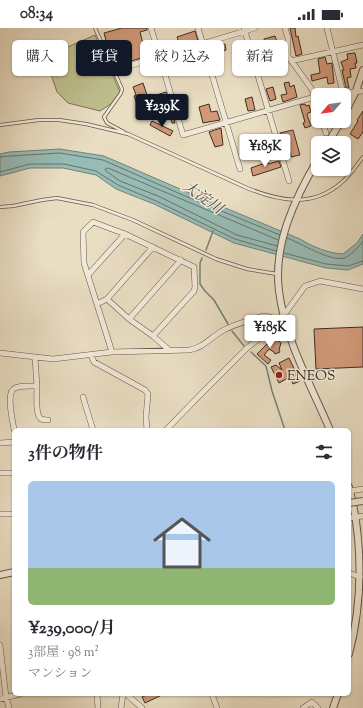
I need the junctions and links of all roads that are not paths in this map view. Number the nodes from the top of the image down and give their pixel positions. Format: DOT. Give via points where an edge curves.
graph roads {
  1 [pos="95,28"];
  2 [pos="151,28"];
  3 [pos="198,28"];
  4 [pos="254,28"];
  5 [pos="285,28"];
  6 [pos="328,28"];
  7 [pos="244,30"];
  8 [pos="155,40"];
  9 [pos="202,40"];
  10 [pos="212,40"];
  11 [pos="363,45"];
  12 [pos="333,51"];
  13 [pos="291,61"];
  14 [pos="363,70"];
  15 [pos="166,76"];
  16 [pos="213,76"];
  17 [pos="311,88"];
  18 [pos="342,88"];
  19 [pos="356,91"];
  20 [pos="363,91"];
  21 [pos="351,92"];
  22 [pos="311,98"];
  23 [pos="351,101"];
  24 [pos="269,111"];
  25 [pos="227,123"];
  26 [pos="0,125"];
  27 [pos="324,128"];
  28 [pos="128,134"];
  29 [pos="326,134"];
  30 [pos="363,157"];
  31 [pos="240,169"];
  32 [pos="311,171"];
  33 [pos="289,181"];
  34 [pos="296,200"];
  35 [pos="0,207"];
  36 [pos="125,234"];
  37 [pos="153,247"];
  38 [pos="181,260"];
  39 [pos="279,273"];
  40 [pos="88,275"];
  41 [pos="363,289"];
  42 [pos="107,299"];
  43 [pos="97,304"];
  44 [pos="284,315"];
  45 [pos="129,319"];
  46 [pos="274,321"];
  47 [pos="153,336"];
  48 [pos="169,350"];
  49 [pos="112,352"];
  50 [pos="0,353"];
  51 [pos="91,355"];
  52 [pos="35,358"];
  53 [pos="37,386"];
  54 [pos="83,397"];
  55 [pos="48,420"];
  56 [pos="14,428"];
  57 [pos="92,428"];
  58 [pos="147,428"];
  59 [pos="168,428"];
  60 [pos="329,428"];
  61 [pos="12,442"];
  62 [pos="0,443"];
  63 [pos="12,473"];
  64 [pos="0,474"];
  65 [pos="363,489"];
  66 [pos="351,490"];
  67 [pos="351,495"];
  68 [pos="363,502"];
  69 [pos="351,503"];
  70 [pos="0,514"];
  71 [pos="12,514"];
  72 [pos="360,517"];
  73 [pos="12,572"];
  74 [pos="351,574"];
  75 [pos="0,575"];
  76 [pos="360,577"];
  77 [pos="362,594"];
  78 [pos="0,645"];
  79 [pos="351,647"];
  80 [pos="12,696"];
  81 [pos="97,696"];
  82 [pos="124,696"];
  83 [pos="127,696"];
  84 [pos="213,696"];
  85 [pos="337,696"];
  86 [pos="6,697"];
  87 [pos="0,699"];
  88 [pos="9,708"];
  89 [pos="98,708"];
  90 [pos="121,708"];
  91 [pos="142,708"];
  92 [pos="217,708"];
  93 [pos="303,708"];
  94 [pos="318,708"];
  95 [pos="333,708"];
  1 -- 28 [label="lane" via="122,89 105,115 105,120"];
  2 -- 8 [label="street"];
  3 -- 9 [label="street"];
  4 -- 7 [label="street"];
  5 -- 13 [label="street" via="288,56"];
  6 -- 12 [label="street"];
  7 -- 10 [label="street"];
  7 -- 24 [label="street"];
  11 -- 12 [label="street"];
  12 -- 13 [label="street"];
  12 -- 18 [label="street"];
  13 -- 17 [label="street"];
  14 -- 19 [label="street"];
  15 -- 25 [label="street" via="183,135"];
  16 -- 25 [label="street"];
  19 -- 20 [label="street"];
  19 -- 21 [label="street"];
  19 -- 23 [label="street"];
  22 -- 24 [label="street"];
  24 -- 25 [label="street"];
  24 -- 33 [label="street"];
  25 -- 31 [label="street"];
  26 -- 28 [label="lane" via="59,120"];
  27 -- 29 [label="street"];
  28 -- 34 [label="lane" via="260,193"];
  30 -- 34 [label="lane" via="332,190 321,196"];
  32 -- 34 [label="street"];
  34 -- 39 [label="street" via="284,237"];
  35 -- 39 [label="lane" via="57,198 93,206 133,220 216,259 247,269"];
  36 -- 37 [label="street"];
  36 -- 40 [label="street"];
  36 -- 40 [label="street" via="93,222 90,224 83,232 84,263"];
  37 -- 38 [label="street"];
  37 -- 42 [label="street"];
  38 -- 45 [label="street"];
  38 -- 47 [label="street" via="194,267 194,291"];
  39 -- 44 [label="street"];
  40 -- 43 [label="street"];
  41 -- 44 [label="street" via="320,280 313,282 305,286"];
  42 -- 43 [label="street"];
  42 -- 45 [label="street"];
  43 -- 49 [label="street"];
  44 -- 46 [label="street"];
  44 -- 60 [label="street" via="294,348"];
  45 -- 47 [label="street"];
  46 -- 48 [label="street" via="264,316 221,331 196,349"];
  46 -- 59 [label="street" via="271,329 242,354"];
  47 -- 48 [label="street"];
  48 -- 49 [label="street"];
  49 -- 51 [label="street"];
  50 -- 52 [label="street"];
  51 -- 52 [label="street"];
  51 -- 58 [label="street" via="94,362 145,390 148,394"];
  52 -- 53 [label="street"];
  53 -- 55 [label="street" via="37,412 42,420"];
  53 -- 56 [label="street" via="15,388 11,391"];
  54 -- 57 [label="street"];
  61 -- 62 [label="street"];
  63 -- 64 [label="street"];
  65 -- 66 [label="street"];
  67 -- 72 [label="street"];
  68 -- 69 [label="street, bridge"];
  70 -- 71 [label="street"];
  72 -- 76 [label="street"];
  73 -- 75 [label="street"];
  74 -- 76 [label="street"];
  76 -- 77 [label="street"];
  77 -- 79 [label="street"];
  78 -- 86 [label="street"];
  80 -- 86 [label="street"];
  81 -- 89 [label="street"];
  82 -- 90 [label="street"];
  83 -- 91 [label="street"];
  84 -- 92 [label="street"];
  85 -- 95 [label="street"];
  86 -- 87 [label="street"];
  86 -- 88 [label="street"];
  93 -- 94 [label="street" via="312,702"];
}
